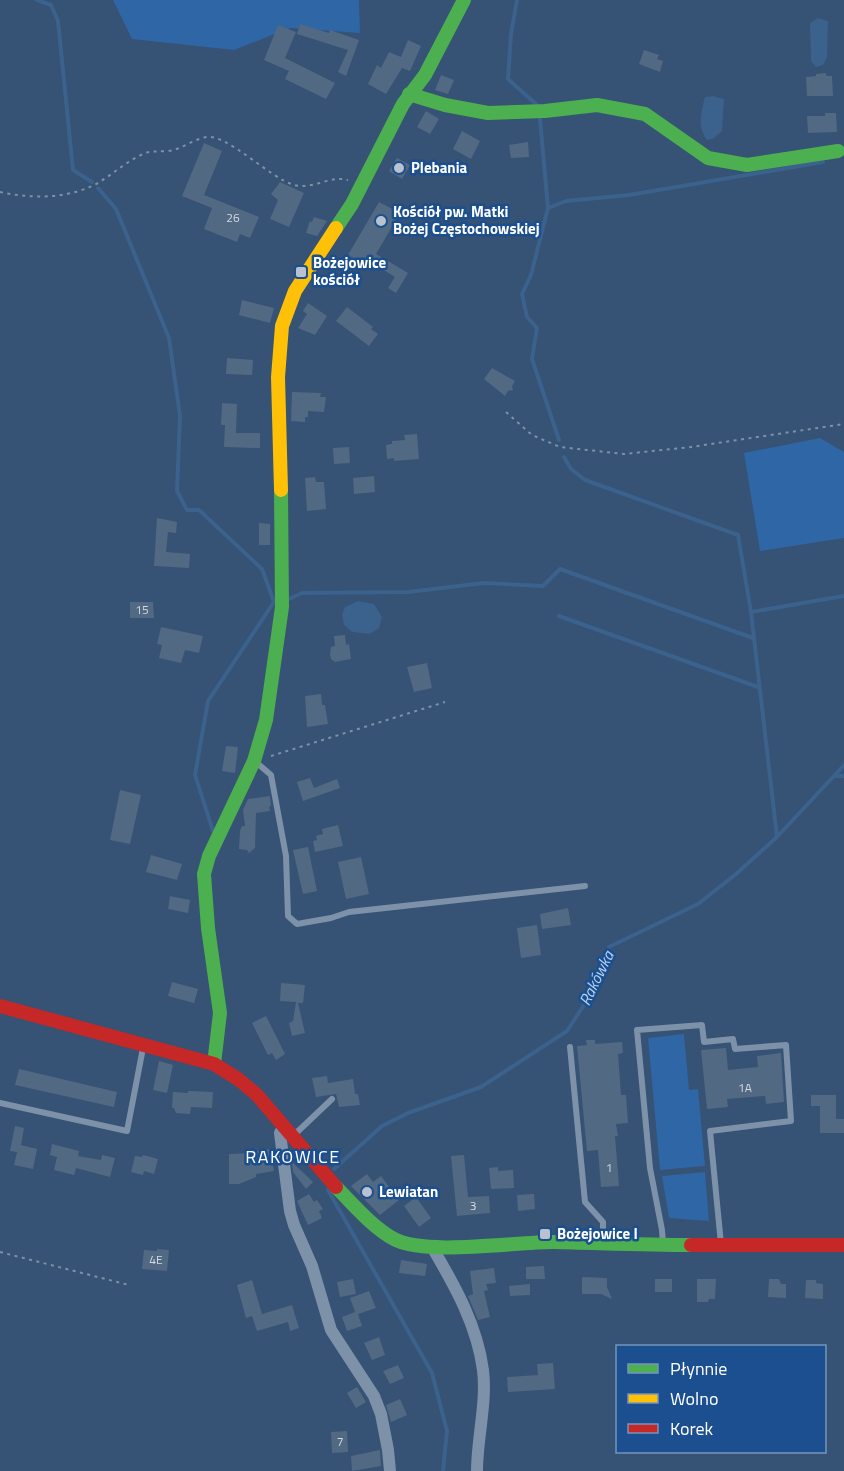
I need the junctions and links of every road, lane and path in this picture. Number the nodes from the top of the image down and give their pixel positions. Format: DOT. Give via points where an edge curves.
graph roads {
  1 [pos="464,0"];
  2 [pos="408,94"];
  3 [pos="838,151"];
  4 [pos="360,189"];
  5 [pos="0,192"];
  6 [pos="506,412"];
  7 [pos="844,424"];
  8 [pos="445,702"];
  9 [pos="254,761"];
  10 [pos="585,886"];
  11 [pos="0,1006"];
  12 [pos="144,1044"];
  13 [pos="570,1047"];
  14 [pos="214,1064"];
  15 [pos="332,1100"];
  16 [pos="0,1103"];
  17 [pos="288,1131"];
  18 [pos="603,1244"];
  19 [pos="663,1244"];
  20 [pos="721,1244"];
  21 [pos="844,1245"];
  22 [pos="432,1247"];
  23 [pos="0,1252"];
  24 [pos="129,1285"];
  25 [pos="390,1471"];
  26 [pos="477,1471"];
  1 -- 2 [label="street" via="429,68"];
  2 -- 3 [label="street" via="488,113 597,105 645,114 708,158 747,165"];
  2 -- 4 [label="street"];
  4 -- 5 [label="path" via="346,179 330,179 313,186 294,185 226,142 208,137 169,151 153,150 140,155 99,183 77,192 54,196"];
  4 -- 9 [label="street" via="295,291 280,335 282,607 266,720"];
  6 -- 7 [label="path" via="532,435 560,447 624,454"];
  8 -- 9 [label="path"];
  9 -- 10 [label="lane" via="272,775 286,856 288,916 297,924 350,912"];
  9 -- 14 [label="street" via="205,865 208,928 220,1013"];
  11 -- 12 [label="street"];
  12 -- 14 [label="street"];
  12 -- 16 [label="lane" via="127,1131"];
  13 -- 18 [label="lane" via="585,1202 603,1222"];
  14 -- 17 [label="street" via="257,1095"];
  15 -- 17 [label="lane"];
  17 -- 22 [label="street" via="383,1233 411,1245"];
  17 -- 25 [label="street" via="280,1133 294,1225 312,1266 331,1330 374,1396 381,1414"];
  18 -- 19 [label="street"];
  18 -- 22 [label="street"];
  19 -- 20 [label="street"];
  19 -- 20 [label="lane" via="650,1168 638,1030 702,1025 704,1042 733,1040 735,1049 786,1045 791,1121 710,1131"];
  20 -- 21 [label="street"];
  22 -- 26 [label="street" via="460,1294 483,1371"];
  23 -- 24 [label="path"];
}
